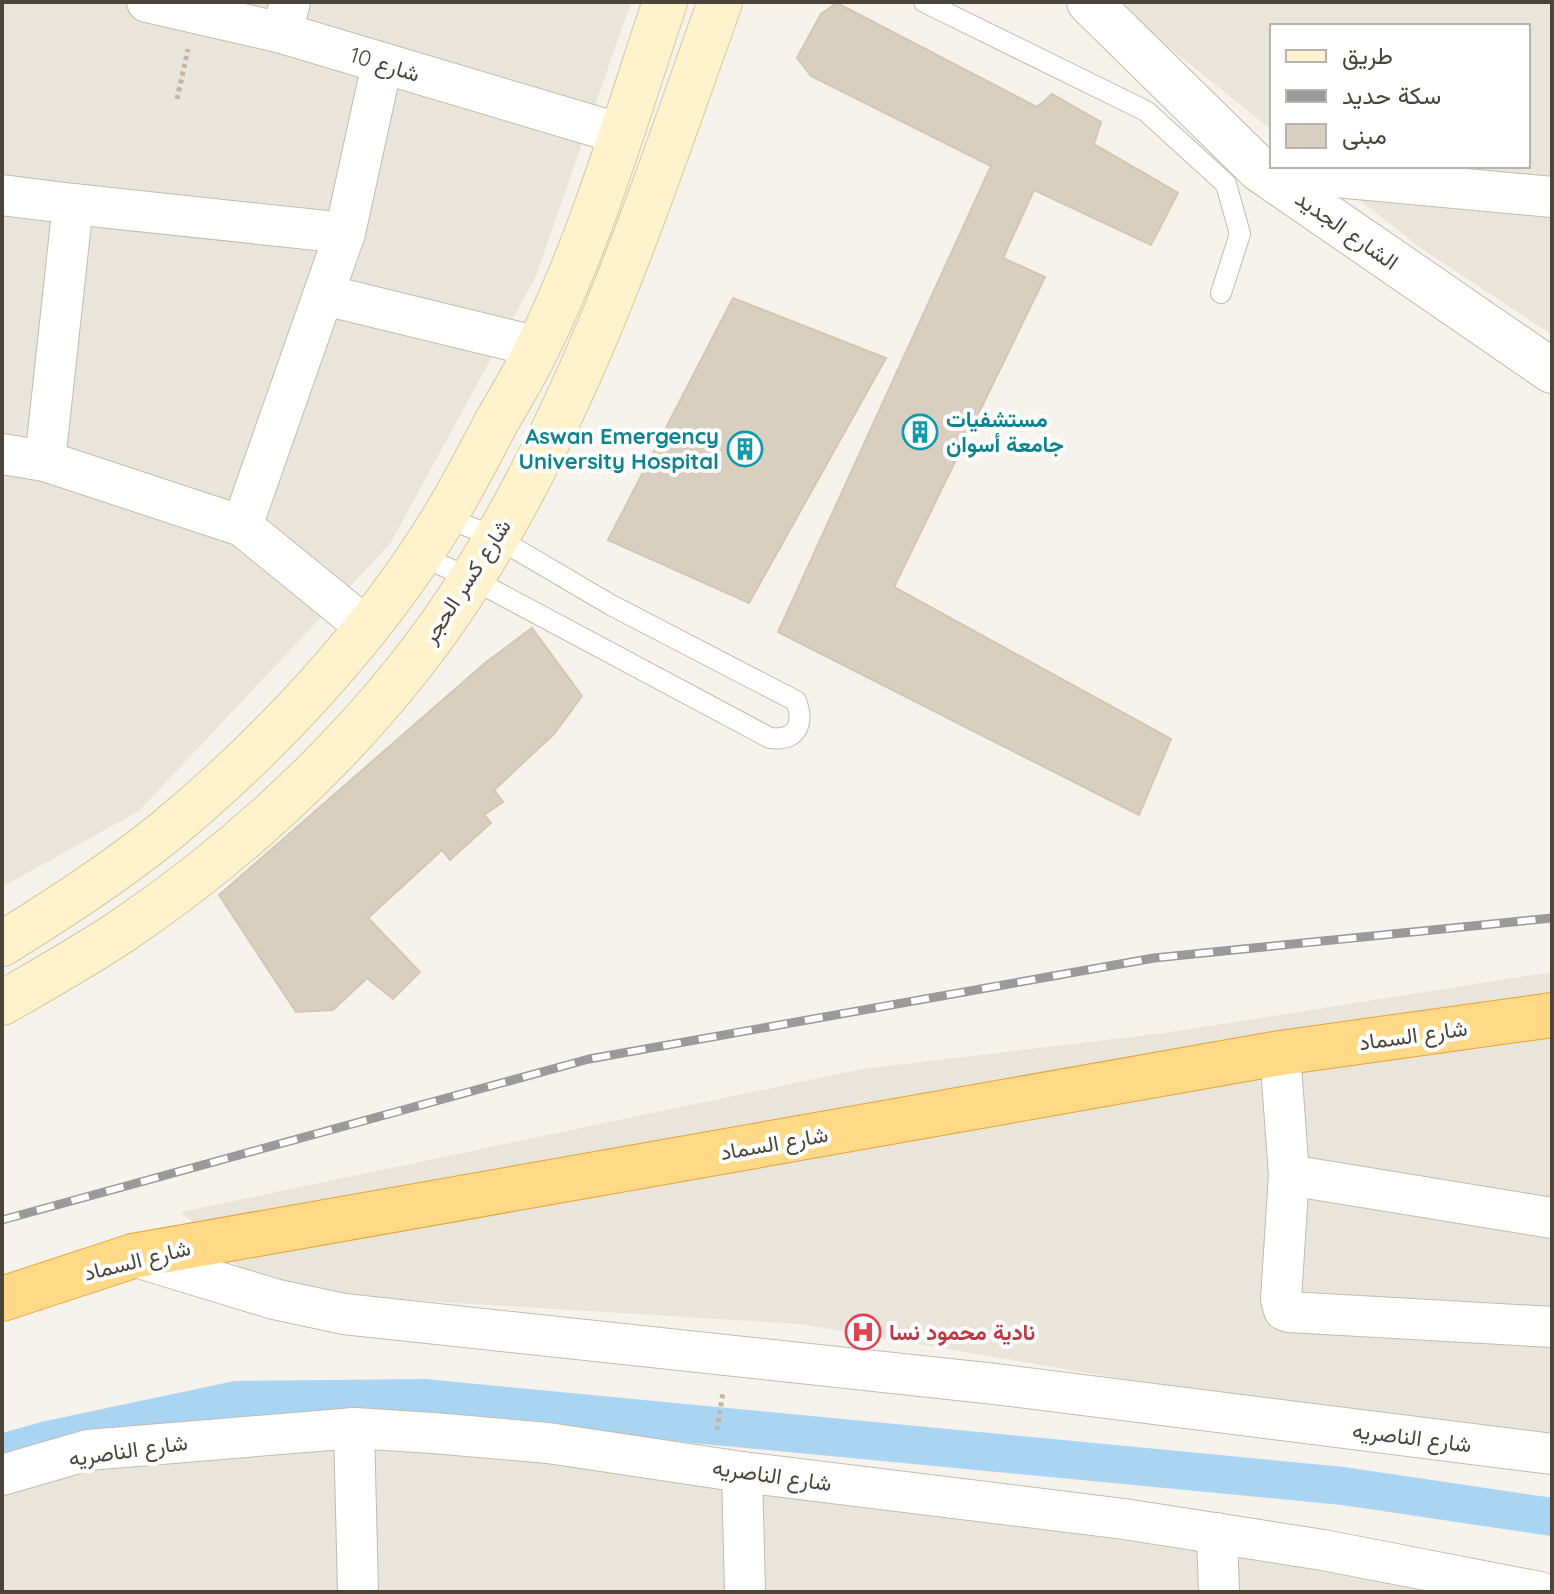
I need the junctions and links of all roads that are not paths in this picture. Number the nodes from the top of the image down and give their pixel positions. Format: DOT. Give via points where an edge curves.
graph roads {
  1 [pos="147,2"];
  2 [pos="665,2"];
  3 [pos="720,2"];
  4 [pos="924,2"];
  5 [pos="1089,2"];
  6 [pos="286,18"];
  7 [pos="382,64"];
  8 [pos="621,134"];
  9 [pos="1260,170"];
  10 [pos="2,195"];
  11 [pos="1552,197"];
  12 [pos="73,204"];
  13 [pos="345,233"];
  14 [pos="1221,293"];
  15 [pos="325,295"];
  16 [pos="538,347"];
  17 [pos="1552,371"];
  18 [pos="2,454"];
  19 [pos="45,461"];
  20 [pos="445,517"];
  21 [pos="242,526"];
  22 [pos="497,538"];
  23 [pos="419,555"];
  24 [pos="472,579"];
  25 [pos="366,627"];
  26 [pos="2,943"];
  27 [pos="2,1003"];
  28 [pos="1552,1015"];
  29 [pos="1280,1053"];
  30 [pos="1289,1175"];
  31 [pos="1552,1218"];
  32 [pos="133,1256"];
  33 [pos="2,1299"];
  34 [pos="1552,1327"];
  35 [pos="354,1428"];
  36 [pos="1552,1454"];
  37 [pos="742,1472"];
  38 [pos="2,1475"];
  39 [pos="1217,1533"];
  40 [pos="1418,1579"];
  41 [pos="358,1592"];
  42 [pos="745,1592"];
  43 [pos="1219,1592"];
  44 [pos="1540,1592"];
  1 -- 6 [label="street, شارع 10" via="196,14"];
  2 -- 8 [label="main road"];
  3 -- 22 [label="main road, شارع كسر الحجر" via="620,281 563,412"];
  4 -- 14 [label="lane" via="1146,111 1226,184 1240,234"];
  5 -- 9 [label="street, الشارع الجديد"];
  6 -- 7 [label="street, شارع 10"];
  7 -- 8 [label="street, شارع 10"];
  7 -- 13 [label="street"];
  8 -- 16 [label="main road" via="583,243"];
  9 -- 11 [label="street"];
  9 -- 17 [label="street, الشارع الجديد"];
  10 -- 12 [label="street"];
  12 -- 13 [label="street"];
  12 -- 19 [label="street"];
  13 -- 15 [label="street"];
  15 -- 16 [label="street"];
  15 -- 21 [label="street"];
  16 -- 20 [label="main road"];
  18 -- 19 [label="street"];
  19 -- 21 [label="street"];
  20 -- 22 [label="lane"];
  20 -- 23 [label="main road"];
  21 -- 25 [label="street"];
  22 -- 24 [label="main road, شارع كسر الحجر"];
  22 -- 24 [label="lane" via="611,605 796,701 799,724 793,734 783,740 770,738"];
  23 -- 24 [label="lane"];
  23 -- 25 [label="main road"];
  24 -- 27 [label="main road, شارع كسر الحجر" via="359,725 279,807 122,931"];
  25 -- 26 [label="main road" via="304,700 165,832"];
  28 -- 29 [label="highway, شارع السماد"];
  29 -- 30 [label="street"];
  29 -- 32 [label="highway, شارع السماد"];
  30 -- 31 [label="street"];
  30 -- 34 [label="street" via="1284,1310"];
  32 -- 33 [label="highway, شارع السماد"];
  32 -- 36 [label="street, شارع الناصريه" via="274,1299 344,1314 995,1384"];
  35 -- 37 [label="street, شارع الناصريه" via="548,1443"];
  35 -- 38 [label="street, شارع الناصريه" via="88,1450"];
  35 -- 41 [label="street"];
  37 -- 39 [label="street, شارع الناصريه"];
  37 -- 42 [label="street"];
  39 -- 40 [label="street, شارع الناصريه"];
  39 -- 43 [label="street"];
  40 -- 44 [label="street, شارع الناصريه"];
}
